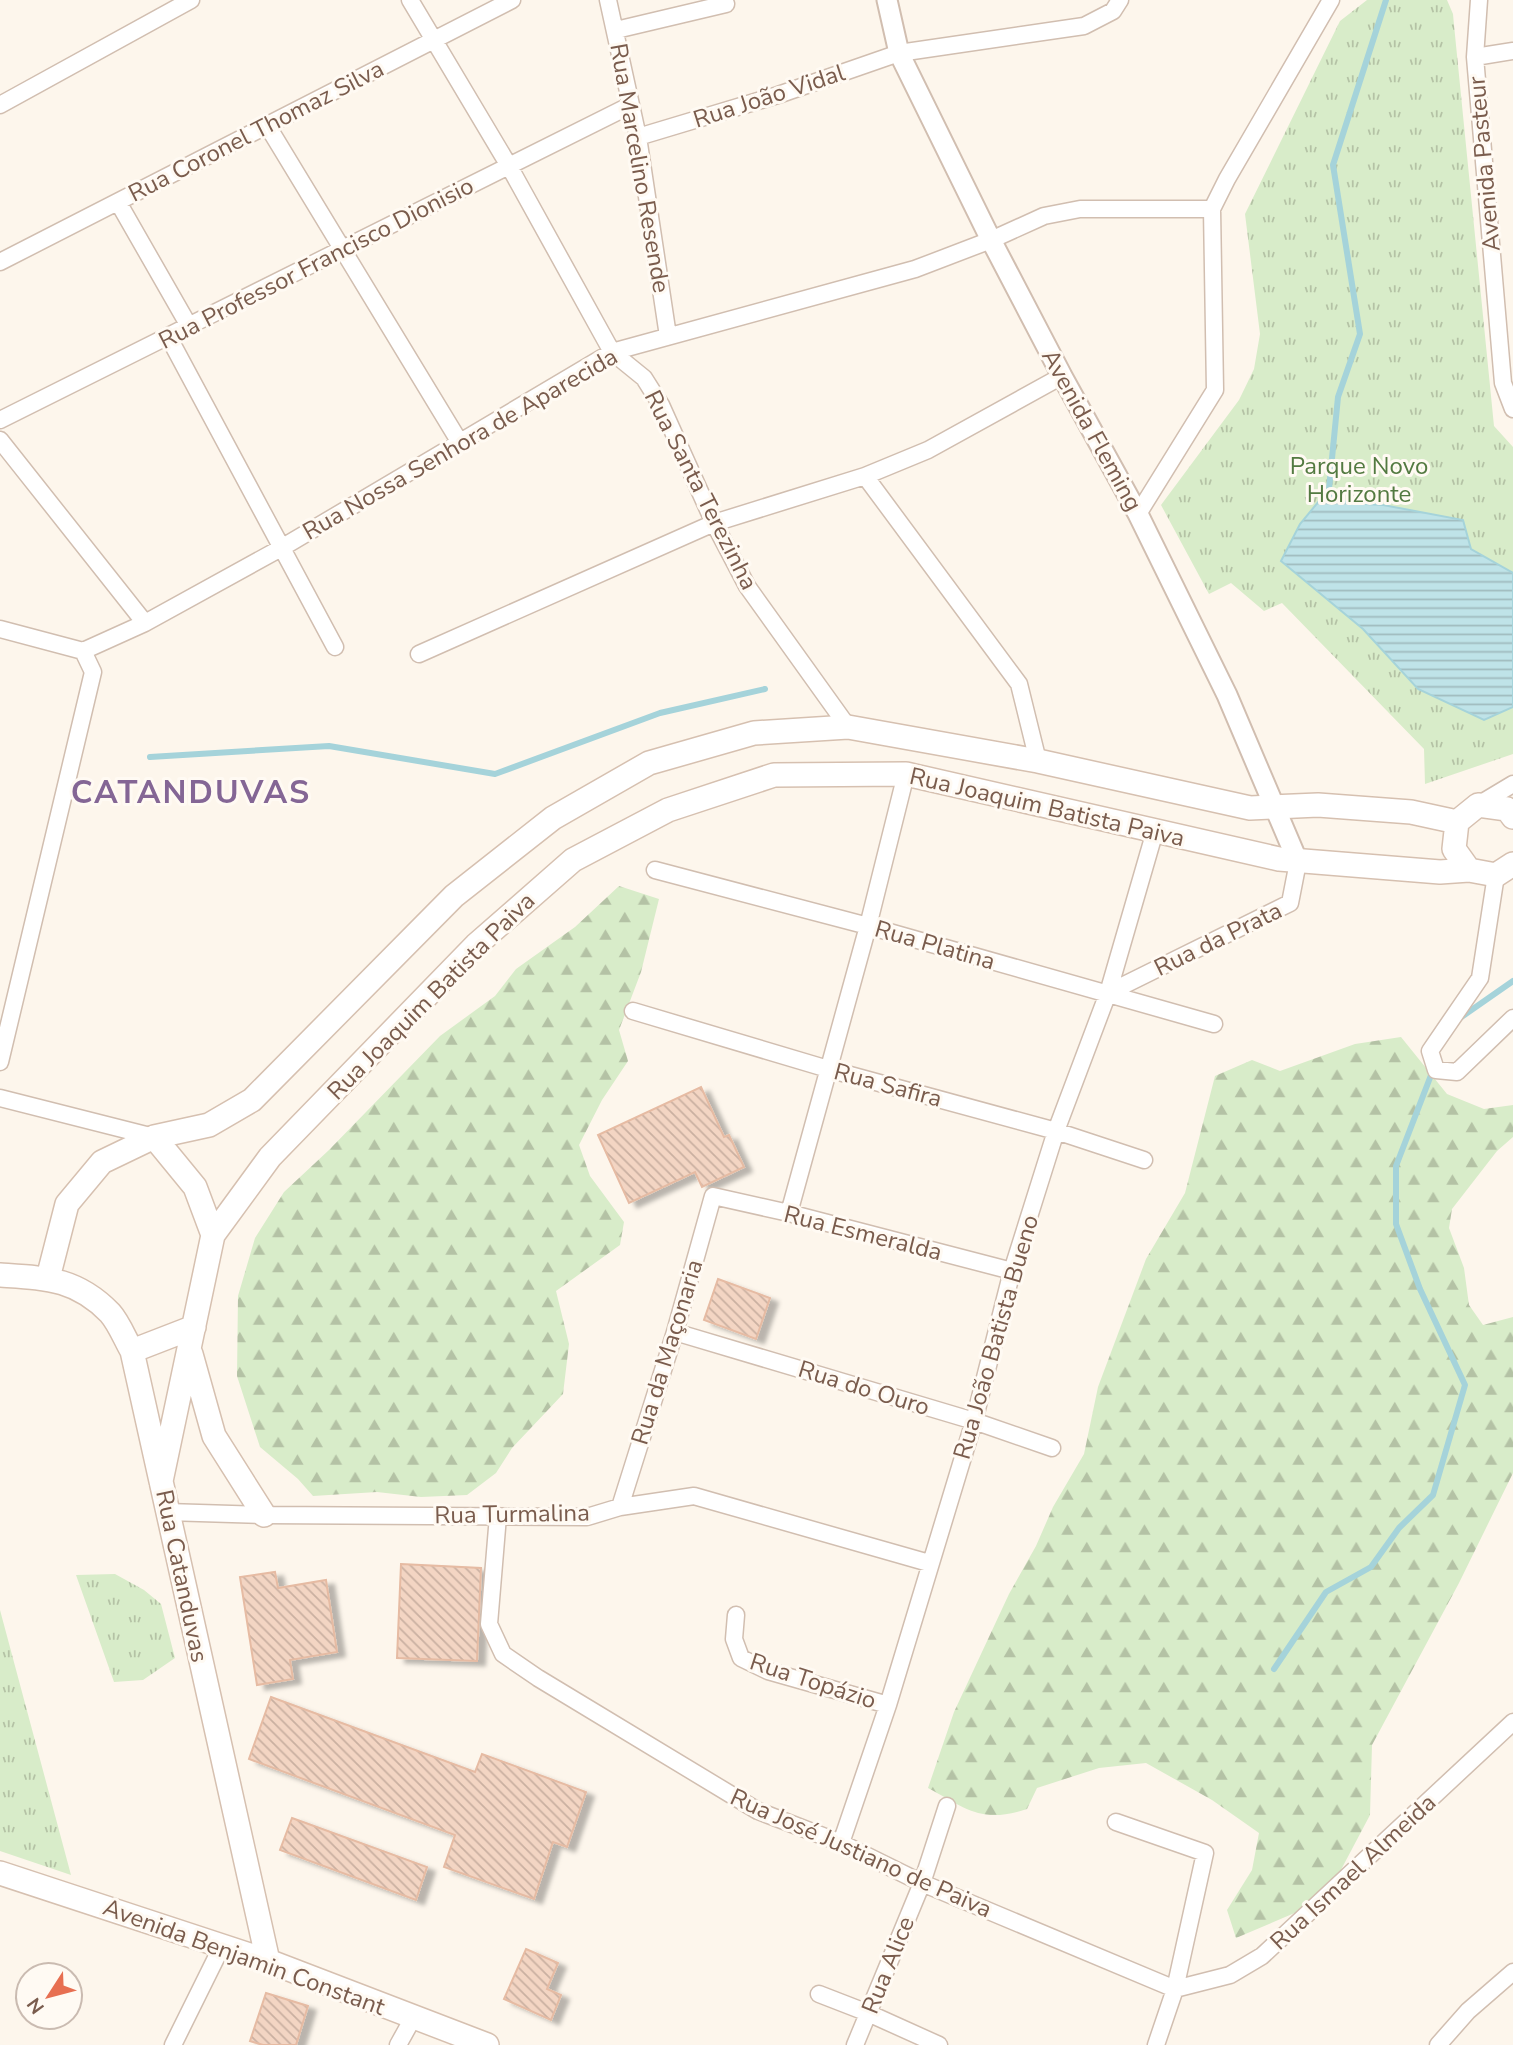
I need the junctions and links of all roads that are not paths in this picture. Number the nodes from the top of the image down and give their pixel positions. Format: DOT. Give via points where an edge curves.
graph roads {
  1 [pos="191,0"];
  2 [pos="410,0"];
  3 [pos="512,0"];
  4 [pos="608,0"];
  5 [pos="887,0"];
  6 [pos="1120,0"];
  7 [pos="1331,0"];
  8 [pos="1479,0"];
  9 [pos="726,4"];
  10 [pos="616,30"];
  11 [pos="433,40"];
  12 [pos="1513,51"];
  13 [pos="899,53"];
  14 [pos="1475,57"];
  15 [pos="0,105"];
  16 [pos="631,105"];
  17 [pos="267,125"];
  18 [pos="638,137"];
  19 [pos="509,166"];
  20 [pos="118,202"];
  21 [pos="1212,209"];
  22 [pos="991,240"];
  23 [pos="343,249"];
  24 [pos="0,262"];
  25 [pos="189,326"];
  26 [pos="168,336"];
  27 [pos="668,336"];
  28 [pos="612,352"];
  29 [pos="1062,376"];
  30 [pos="1513,409"];
  31 [pos="0,420"];
  32 [pos="0,440"];
  33 [pos="459,441"];
  34 [pos="865,476"];
  35 [pos="1138,514"];
  36 [pos="715,523"];
  37 [pos="283,547"];
  38 [pos="145,623"];
  39 [pos="0,629"];
  40 [pos="335,647"];
  41 [pos="83,651"];
  42 [pos="419,654"];
  43 [pos="848,727"];
  44 [pos="1038,761"];
  45 [pos="906,774"];
  46 [pos="1513,784"];
  47 [pos="1478,805"];
  48 [pos="1276,806"];
  49 [pos="1511,811"];
  50 [pos="1457,822"];
  51 [pos="1155,831"];
  52 [pos="1298,862"];
  53 [pos="1504,869"];
  54 [pos="655,870"];
  55 [pos="1469,870"];
  56 [pos="868,926"];
  57 [pos="1108,993"];
  58 [pos="633,1011"];
  59 [pos="1513,1018"];
  60 [pos="1214,1024"];
  61 [pos="0,1062"];
  62 [pos="828,1069"];
  63 [pos="0,1098"];
  64 [pos="1056,1131"];
  65 [pos="154,1137"];
  66 [pos="1144,1160"];
  67 [pos="713,1196"];
  68 [pos="789,1213"];
  69 [pos="213,1235"];
  70 [pos="1012,1271"];
  71 [pos="0,1275"];
  72 [pos="48,1278"];
  73 [pos="194,1326"];
  74 [pos="675,1332"];
  75 [pos="190,1350"];
  76 [pos="132,1351"];
  77 [pos="974,1421"];
  78 [pos="1052,1448"];
  79 [pos="161,1481"];
  80 [pos="620,1507"];
  81 [pos="167,1511"];
  82 [pos="264,1515"];
  83 [pos="498,1516"];
  84 [pos="929,1563"];
  85 [pos="736,1615"];
  86 [pos="888,1705"];
  87 [pos="1513,1722"];
  88 [pos="947,1806"];
  89 [pos="1116,1822"];
  90 [pos="841,1843"];
  91 [pos="2,1879"];
  92 [pos="922,1883"];
  93 [pos="222,1945"];
  94 [pos="268,1961"];
  95 [pos="1513,1972"];
  96 [pos="1175,1989"];
  97 [pos="819,1994"];
  98 [pos="868,2013"];
  99 [pos="413,2018"];
  100 [pos="173,2045"];
  101 [pos="398,2045"];
  102 [pos="487,2045"];
  103 [pos="855,2045"];
  104 [pos="939,2045"];
  105 [pos="1156,2045"];
  106 [pos="1438,2045"];
  1 -- 15 [label="street"];
  2 -- 11 [label="street, Rua Santa Terezinha"];
  3 -- 11 [label="street, Rua Coronel Thomaz Silva"];
  4 -- 10 [label="street, Rua Marcelino Resende"];
  5 -- 13 [label="street, Avenida Fleming"];
  6 -- 13 [label="street, Rua João Vidal" via="1113,11 1084,26"];
  7 -- 21 [label="street"];
  8 -- 14 [label="street, Avenida Pasteur"];
  9 -- 10 [label="street"];
  10 -- 16 [label="street, Rua Marcelino Resende"];
  11 -- 17 [label="street, Rua Coronel Thomaz Silva"];
  11 -- 19 [label="street, Rua Santa Terezinha"];
  12 -- 14 [label="street"];
  13 -- 18 [label="street, Rua João Vidal"];
  13 -- 22 [label="street, Avenida Fleming"];
  14 -- 30 [label="street, Avenida Pasteur" via="1503,383"];
  16 -- 18 [label="street, Rua Marcelino Resende"];
  16 -- 19 [label="street, Rua Professor Francisco Dionisio"];
  17 -- 20 [label="street, Rua Coronel Thomaz Silva"];
  17 -- 23 [label="street"];
  18 -- 27 [label="street, Rua Marcelino Resende"];
  19 -- 23 [label="street, Rua Professor Francisco Dionisio"];
  19 -- 28 [label="street, Rua Santa Terezinha"];
  20 -- 24 [label="street, Rua Coronel Thomaz Silva"];
  20 -- 25 [label="street"];
  21 -- 22 [label="street, Rua Nossa Senhora de Aparecida" via="1080,209 1044,216"];
  21 -- 35 [label="street" via="1215,390"];
  22 -- 27 [label="street, Rua Nossa Senhora de Aparecida" via="915,269"];
  22 -- 29 [label="street, Avenida Fleming"];
  23 -- 25 [label="street, Rua Professor Francisco Dionisio"];
  23 -- 33 [label="street"];
  25 -- 26 [label="street, Rua Professor Francisco Dionisio"];
  26 -- 31 [label="street, Rua Professor Francisco Dionisio"];
  26 -- 37 [label="street"];
  27 -- 28 [label="street, Rua Nossa Senhora de Aparecida"];
  28 -- 33 [label="street, Rua Nossa Senhora de Aparecida"];
  28 -- 36 [label="street, Rua Santa Terezinha" via="644,378 661,405"];
  29 -- 34 [label="street" via="928,450"];
  29 -- 35 [label="street, Avenida Fleming"];
  32 -- 38 [label="street"];
  33 -- 37 [label="street, Rua Nossa Senhora de Aparecida"];
  34 -- 36 [label="street"];
  34 -- 44 [label="street" via="1019,684"];
  35 -- 48 [label="street, Avenida Fleming"];
  36 -- 42 [label="street"];
  36 -- 43 [label="street, Rua Santa Terezinha" via="747,586"];
  37 -- 38 [label="street, Rua Nossa Senhora de Aparecida"];
  37 -- 40 [label="street"];
  38 -- 41 [label="street, Rua Nossa Senhora de Aparecida"];
  39 -- 41 [label="street"];
  41 -- 61 [label="street" via="93,673"];
  43 -- 44 [label="main road, Rua Joaquim Batista Paiva"];
  43 -- 65 [label="main road, Rua Joaquim Batista Paiva" via="754,733 649,763 553,818 454,896 251,1100 209,1125"];
  44 -- 48 [label="main road, Rua Joaquim Batista Paiva" via="1250,808"];
  45 -- 51 [label="main road, Rua Joaquim Batista Paiva"];
  45 -- 56 [label="street"];
  45 -- 69 [label="main road, Rua Joaquim Batista Paiva" via="774,775 668,810 573,860 476,945 270,1157"];
  46 -- 47 [label="street"];
  47 -- 49 [label="main road"];
  47 -- 50 [label="main road"];
  48 -- 50 [label="main road, Rua Joaquim Batista Paiva" via="1412,812"];
  48 -- 52 [label="street, Avenida Fleming"];
  50 -- 55 [label="main road" via="1454,849"];
  51 -- 52 [label="main road, Rua Joaquim Batista Paiva"];
  51 -- 57 [label="street, Rua João Batista Bueno"];
  52 -- 55 [label="main road, Rua Joaquim Batista Paiva"];
  52 -- 57 [label="street, Rua da Prata" via="1290,902"];
  53 -- 55 [label="main road, Rua Joaquim Batista Paiva"];
  53 -- 59 [label="street" via="1480,978 1430,1051 1436,1070 1457,1072"];
  54 -- 56 [label="street, Rua Platina"];
  56 -- 57 [label="street, Rua Platina"];
  56 -- 62 [label="street"];
  57 -- 60 [label="street, Rua Platina"];
  57 -- 64 [label="street, Rua João Batista Bueno"];
  58 -- 62 [label="street, Rua Safira"];
  62 -- 64 [label="street, Rua Safira"];
  62 -- 68 [label="street"];
  63 -- 65 [label="street"];
  64 -- 66 [label="street, Rua Safira"];
  64 -- 70 [label="street, Rua João Batista Bueno"];
  65 -- 69 [label="main road" via="195,1186"];
  65 -- 72 [label="main road, Rua Joaquim Batista Paiva" via="102,1162 67,1204"];
  67 -- 68 [label="street, Rua Esmeralda"];
  67 -- 74 [label="street, Rua da Maçonaria"];
  68 -- 70 [label="street, Rua Esmeralda"];
  69 -- 73 [label="main road, Rua Joaquim Batista Paiva"];
  70 -- 77 [label="street, Rua João Batista Bueno"];
  71 -- 72 [label="main road, Rua Catanduvas"];
  72 -- 76 [label="main road, Rua Catanduvas" via="80,1289 111,1314"];
  73 -- 75 [label="main road, Rua Joaquim Batista Paiva"];
  73 -- 76 [label="main road"];
  74 -- 77 [label="street, Rua do Ouro"];
  74 -- 80 [label="street, Rua da Maçonaria"];
  75 -- 79 [label="main road, Rua Joaquim Batista Paiva"];
  75 -- 82 [label="main road" via="214,1436"];
  76 -- 79 [label="main road, Rua Catanduvas"];
  77 -- 78 [label="street, Rua do Ouro"];
  77 -- 84 [label="street, Rua João Batista Bueno"];
  79 -- 81 [label="main road, Rua Catanduvas"];
  80 -- 83 [label="street, Rua Turmalina" via="587,1517"];
  80 -- 84 [label="street, Rua Turmalina" via="694,1496"];
  81 -- 82 [label="street, Rua Turmalina"];
  81 -- 94 [label="main road, Rua Catanduvas"];
  82 -- 83 [label="street, Rua Turmalina"];
  83 -- 90 [label="street, Rua José Justiano de Paiva" via="489,1624 503,1654 758,1811"];
  84 -- 86 [label="street, Rua João Batista Bueno"];
  85 -- 86 [label="street, Rua Topázio" via="734,1639 741,1658 768,1671"];
  86 -- 90 [label="street, Rua João Batista Bueno"];
  87 -- 96 [label="street, Rua Ismael Almeida" via="1262,1956 1230,1975"];
  88 -- 92 [label="street, Rua Alice"];
  89 -- 96 [label="street" via="1205,1853"];
  90 -- 92 [label="street, Rua José Justiano de Paiva"];
  91 -- 93 [label="main road, Avenida Benjamin Constant"];
  92 -- 96 [label="street, Rua José Justiano de Paiva"];
  92 -- 98 [label="street, Rua Alice"];
  93 -- 94 [label="main road, Avenida Benjamin Constant"];
  93 -- 100 [label="street"];
  94 -- 99 [label="main road, Avenida Benjamin Constant"];
  95 -- 106 [label="street"];
  96 -- 105 [label="street"];
  97 -- 98 [label="street"];
  98 -- 103 [label="street, Rua Alice"];
  98 -- 104 [label="street"];
  99 -- 101 [label="street"];
  99 -- 102 [label="main road, Avenida Benjamin Constant"];
}
